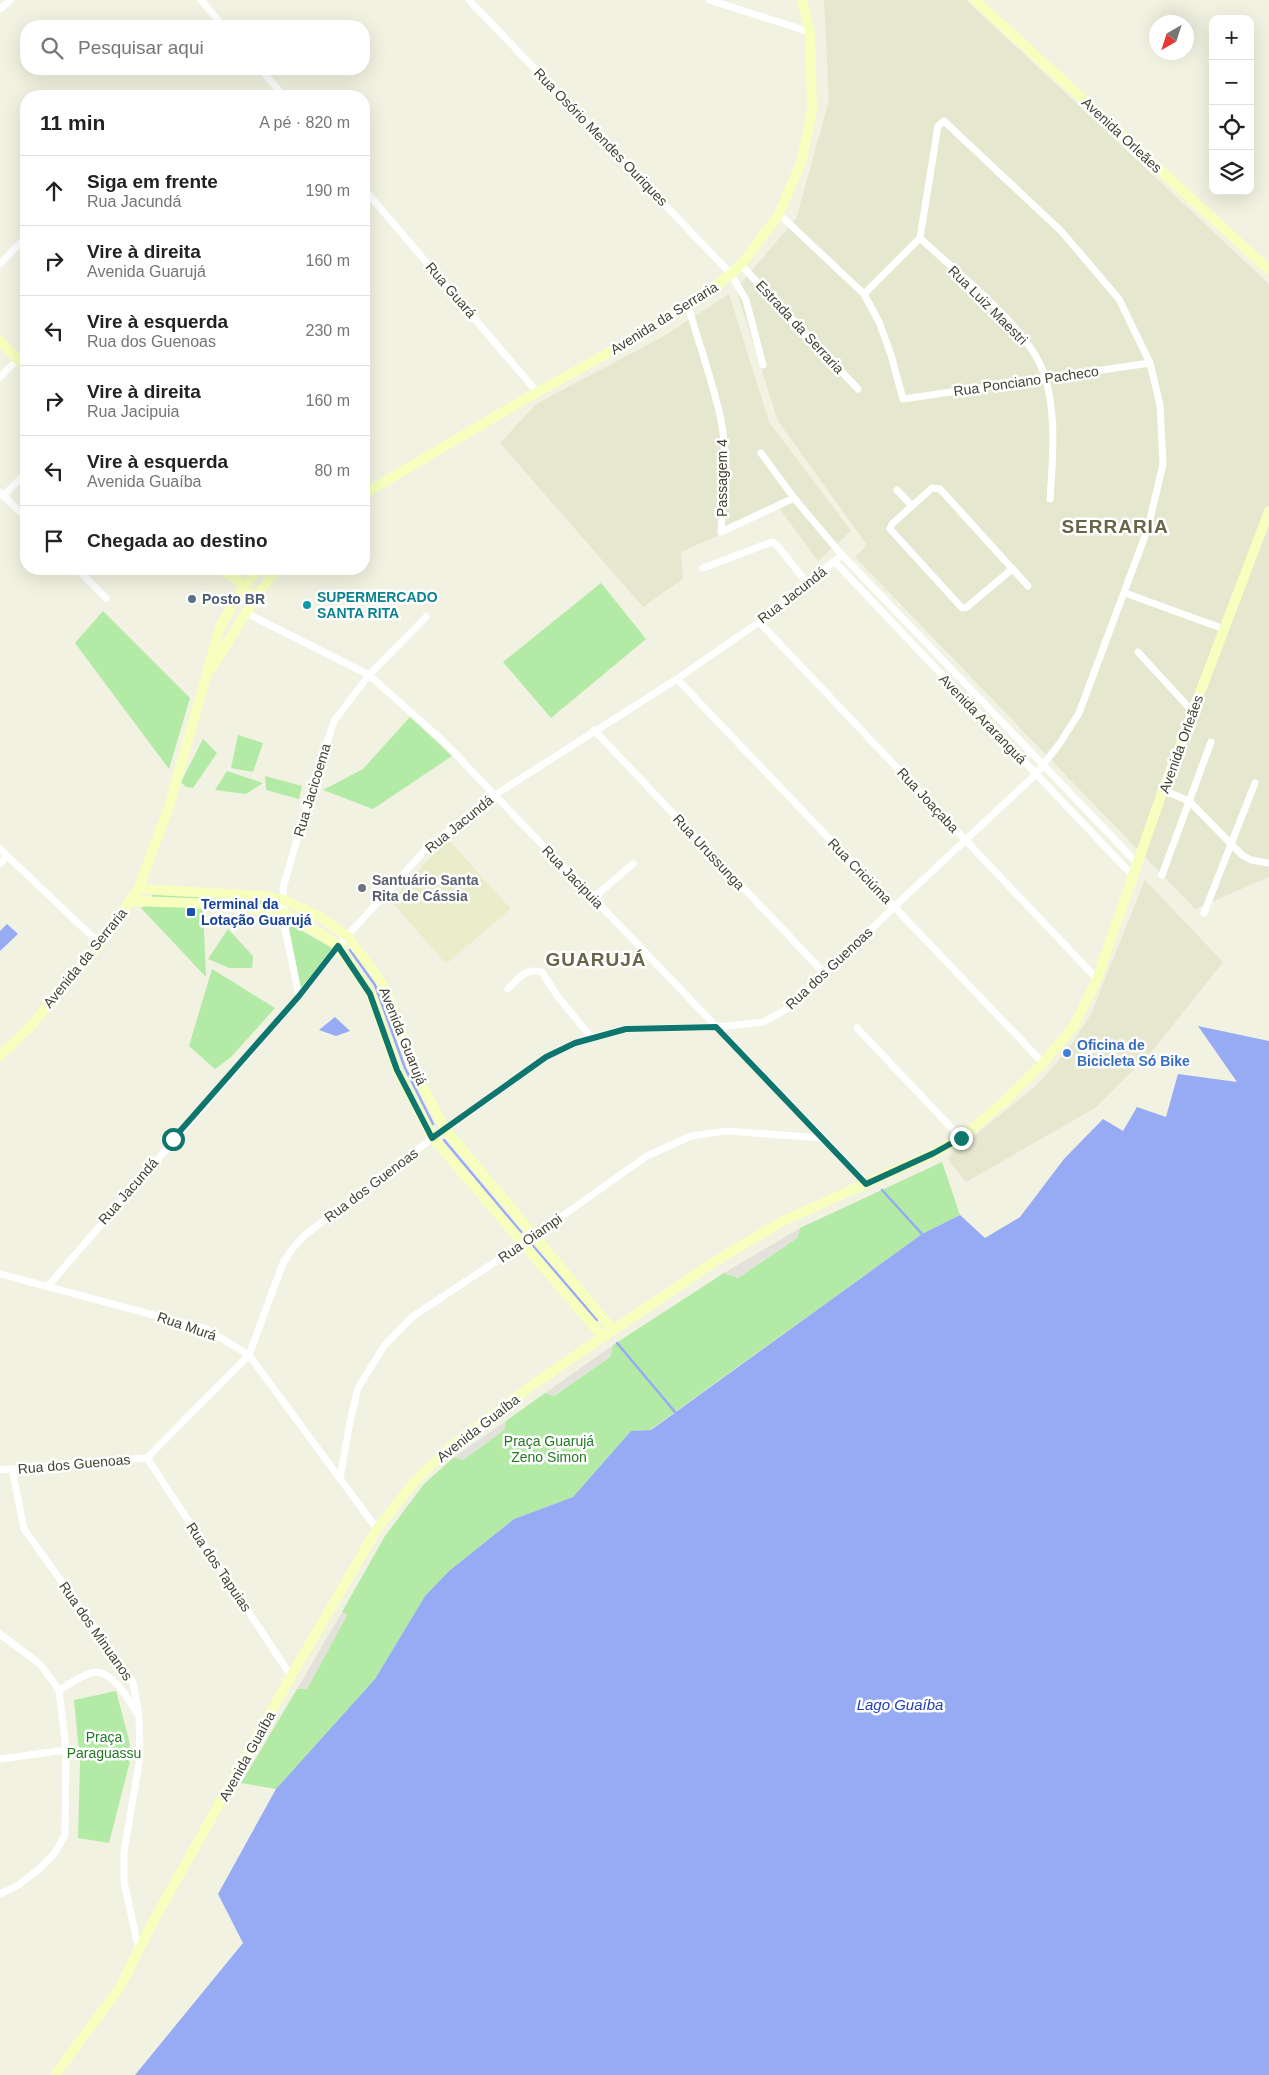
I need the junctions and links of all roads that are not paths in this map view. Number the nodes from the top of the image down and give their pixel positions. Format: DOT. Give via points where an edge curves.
graph roads {
  1 [pos="10,0"];
  2 [pos="201,0"];
  3 [pos="469,0"];
  4 [pos="709,0"];
  5 [pos="975,0"];
  6 [pos="804,3"];
  7 [pos="0,10"];
  8 [pos="218,20"];
  9 [pos="810,32"];
  10 [pos="265,75"];
  11 [pos="279,90"];
  12 [pos="370,196"];
  13 [pos="779,214"];
  14 [pos="920,238"];
  15 [pos="20,243"];
  16 [pos="0,264"];
  17 [pos="740,265"];
  18 [pos="1269,270"];
  19 [pos="732,274"];
  20 [pos="864,294"];
  21 [pos="688,306"];
  22 [pos="0,341"];
  23 [pos="18,359"];
  24 [pos="20,361"];
  25 [pos="1150,363"];
  26 [pos="763,365"];
  27 [pos="0,377"];
  28 [pos="1045,378"];
  29 [pos="858,389"];
  30 [pos="537,392"];
  31 [pos="761,453"];
  32 [pos="20,478"];
  33 [pos="370,490"];
  34 [pos="897,490"];
  35 [pos="2,494"];
  36 [pos="794,498"];
  37 [pos="1050,499"];
  38 [pos="912,506"];
  39 [pos="20,512"];
  40 [pos="1269,512"];
  41 [pos="842,555"];
  42 [pos="835,562"];
  43 [pos="703,568"];
  44 [pos="1012,569"];
  45 [pos="83,575"];
  46 [pos="225,575"];
  47 [pos="253,575"];
  48 [pos="272,575"];
  49 [pos="807,584"];
  50 [pos="1028,586"];
  51 [pos="242,590"];
  52 [pos="1125,593"];
  53 [pos="106,598"];
  54 [pos="255,598"];
  55 [pos="246,613"];
  56 [pos="426,617"];
  57 [pos="759,622"];
  58 [pos="908,624"];
  59 [pos="220,627"];
  60 [pos="1224,629"];
  61 [pos="901,632"];
  62 [pos="234,633"];
  63 [pos="1138,652"];
  64 [pos="368,675"];
  65 [pos="956,675"];
  66 [pos="206,677"];
  67 [pos="677,678"];
  68 [pos="948,683"];
  69 [pos="1193,712"];
  70 [pos="594,730"];
  71 [pos="1211,742"];
  72 [pos="1043,766"];
  73 [pos="1036,774"];
  74 [pos="1255,783"];
  75 [pos="1163,790"];
  76 [pos="495,795"];
  77 [pos="1189,801"];
  78 [pos="966,840"];
  79 [pos="1231,845"];
  80 [pos="0,849"];
  81 [pos="7,856"];
  82 [pos="1269,863"];
  83 [pos="0,864"];
  84 [pos="633,864"];
  85 [pos="1138,864"];
  86 [pos="1162,875"];
  87 [pos="1133,876"];
  88 [pos="138,889"];
  89 [pos="593,898"];
  90 [pos="284,900"];
  91 [pos="131,901"];
  92 [pos="894,906"];
  93 [pos="284,913"];
  94 [pos="1204,913"];
  95 [pos="347,936"];
  96 [pos="100,944"];
  97 [pos="338,946"];
  98 [pos="825,974"];
  99 [pos="1097,979"];
  100 [pos="508,990"];
  101 [pos="299,996"];
  102 [pos="716,1027"];
  103 [pos="857,1028"];
  104 [pos="592,1038"];
  105 [pos="0,1056"];
  106 [pos="1043,1063"];
  107 [pos="445,1129"];
  108 [pos="432,1138"];
  109 [pos="822,1138"];
  110 [pos="961,1138"];
  111 [pos="866,1184"];
  112 [pos="534,1236"];
  113 [pos="522,1243"];
  114 [pos="0,1274"];
  115 [pos="48,1286"];
  116 [pos="613,1330"];
  117 [pos="602,1337"];
  118 [pos="249,1355"];
  119 [pos="147,1458"];
  120 [pos="0,1470"];
  121 [pos="12,1470"];
  122 [pos="340,1478"];
  123 [pos="377,1529"];
  124 [pos="0,1634"];
  125 [pos="291,1676"];
  126 [pos="59,1690"];
  127 [pos="139,1717"];
  128 [pos="66,1750"];
  129 [pos="0,1759"];
  130 [pos="0,1894"];
  131 [pos="139,1951"];
  132 [pos="55,2075"];
  1 -- 7 [label="street"];
  2 -- 8 [label="street"];
  3 -- 19 [label="street, Rua Osório Mendes Ouriques"];
  4 -- 9 [label="street"];
  5 -- 18 [label="street, Avenida Orleães"];
  6 -- 9 [label="street, Avenida da Serraria"];
  9 -- 13 [label="street, Avenida da Serraria" via="812,110 802,160"];
  10 -- 11 [label="street"];
  12 -- 30 [label="street, Rua Guará"];
  13 -- 17 [label="street, Avenida da Serraria"];
  13 -- 20 [label="street"];
  14 -- 20 [label="street"];
  14 -- 25 [label="street, Rua dos Guenoas" via="938,126 947,122 1061,231 1119,299"];
  14 -- 28 [label="street, Rua Luiz Maestri" via="999,312 1027,343"];
  15 -- 16 [label="street"];
  17 -- 19 [label="street, Avenida da Serraria"];
  17 -- 29 [label="street, Estrada da Serraria"];
  19 -- 21 [label="street, Avenida da Serraria"];
  19 -- 26 [label="street, Rua Osório Mendes Ouriques" via="746,300"];
  20 -- 28 [label="street, Rua Ponciano Pacheco" via="880,322 903,399"];
  21 -- 30 [label="street, Avenida da Serraria"];
  21 -- 36 [label="street, Passagem 4" via="722,422 725,468 721,532"];
  22 -- 23 [label="street"];
  23 -- 24 [label="street"];
  23 -- 27 [label="street"];
  25 -- 28 [label="street, Rua Ponciano Pacheco"];
  25 -- 52 [label="street, Rua dos Guenoas" via="1160,405 1163,464 1148,528"];
  28 -- 37 [label="street, Rua Luiz Maestri" via="1051,408 1053,465"];
  30 -- 33 [label="street, Avenida da Serraria"];
  31 -- 36 [label="street"];
  32 -- 35 [label="street"];
  34 -- 38 [label="street"];
  35 -- 39 [label="street"];
  36 -- 41 [label="street"];
  38 -- 44 [label="street" via="932,488 940,489"];
  38 -- 44 [label="street" via="890,529 962,608 967,608"];
  40 -- 60 [label="street, Avenida Orleães"];
  41 -- 42 [label="street, Rua Jacundá"];
  41 -- 58 [label="street, Avenida Araranguá"];
  42 -- 49 [label="street, Rua Jacundá"];
  42 -- 61 [label="street, Avenida Araranguá"];
  43 -- 49 [label="street" via="772,542"];
  44 -- 50 [label="street"];
  45 -- 53 [label="street"];
  46 -- 51 [label="street" via="230,584"];
  47 -- 51 [label="street, Avenida da Serraria"];
  48 -- 54 [label="street, Avenida da Serraria"];
  49 -- 57 [label="street, Rua Jacundá"];
  51 -- 54 [label="street"];
  51 -- 59 [label="street, Avenida da Serraria"];
  52 -- 60 [label="street"];
  52 -- 72 [label="street, Rua dos Guenoas" via="1079,713"];
  54 -- 55 [label="street, Avenida da Serraria"];
  55 -- 62 [label="street, Avenida da Serraria"];
  55 -- 64 [label="street, Rua Jacipuia"];
  56 -- 64 [label="street, Rua Jacicoema"];
  57 -- 67 [label="street, Rua Jacundá"];
  57 -- 78 [label="street, Rua Joaçaba"];
  58 -- 61 [label="street"];
  58 -- 65 [label="street, Avenida Araranguá"];
  59 -- 62 [label="street" via="227,633"];
  59 -- 66 [label="street, Avenida da Serraria"];
  60 -- 69 [label="street, Avenida Orleães"];
  61 -- 68 [label="street, Avenida Araranguá"];
  62 -- 66 [label="street, Avenida da Serraria"];
  63 -- 69 [label="street"];
  64 -- 76 [label="street, Rua Jacipuia" via="442,740"];
  64 -- 90 [label="street, Rua Jacicoema" via="334,721 284,888"];
  65 -- 68 [label="street"];
  65 -- 72 [label="street, Avenida Araranguá"];
  66 -- 88 [label="street, Avenida da Serraria" via="169,807"];
  67 -- 70 [label="street, Rua Jacundá"];
  67 -- 92 [label="street, Rua Criciúma"];
  68 -- 73 [label="street, Avenida Araranguá"];
  69 -- 75 [label="street, Avenida Orleães"];
  70 -- 76 [label="street, Rua Jacundá"];
  70 -- 98 [label="street, Rua Urussunga"];
  71 -- 77 [label="street"];
  72 -- 73 [label="street, Rua dos Guenoas"];
  72 -- 85 [label="street, Avenida Araranguá"];
  73 -- 78 [label="street, Rua dos Guenoas"];
  73 -- 87 [label="street, Avenida Araranguá"];
  74 -- 79 [label="street"];
  75 -- 77 [label="street"];
  75 -- 85 [label="street, Avenida Orleães"];
  76 -- 89 [label="street, Rua Jacipuia"];
  76 -- 95 [label="street, Rua Jacundá" via="428,847"];
  77 -- 79 [label="street"];
  77 -- 86 [label="street"];
  78 -- 92 [label="street, Rua dos Guenoas"];
  78 -- 99 [label="street, Rua Joaçaba"];
  79 -- 82 [label="street" via="1251,860"];
  79 -- 94 [label="street"];
  80 -- 81 [label="street"];
  81 -- 83 [label="street"];
  81 -- 96 [label="street"];
  84 -- 89 [label="street"];
  85 -- 87 [label="street, Avenida Orleães"];
  87 -- 99 [label="street, Avenida Orleães"];
  88 -- 90 [label="street, Avenida Guarujá" via="267,896"];
  88 -- 91 [label="street, Avenida da Serraria"];
  89 -- 102 [label="street, Rua Jacipuia"];
  90 -- 93 [label="street, Rua Jacicoema"];
  90 -- 95 [label="street, Avenida Guarujá" via="320,917"];
  91 -- 93 [label="street, Avenida Guarujá" via="192,903"];
  91 -- 96 [label="street, Avenida da Serraria"];
  92 -- 98 [label="street, Rua dos Guenoas"];
  92 -- 106 [label="street, Rua Criciúma"];
  93 -- 97 [label="street, Avenida Guarujá"];
  93 -- 101 [label="street, Rua Jacicoema"];
  95 -- 97 [label="street, Rua Jacundá"];
  95 -- 107 [label="street, Avenida Guarujá" via="382,983 414,1070"];
  96 -- 105 [label="street, Avenida da Serraria" via="29,1028"];
  97 -- 101 [label="street, Rua Jacundá"];
  97 -- 108 [label="street, Avenida Guarujá" via="370,994 397,1070"];
  98 -- 102 [label="street, Rua dos Guenoas" via="792,1006 764,1022"];
  99 -- 106 [label="street, Avenida Guaíba" via="1074,1026"];
  100 -- 104 [label="street" via="524,973 532,970 542,972"];
  101 -- 115 [label="street, Rua Jacundá"];
  102 -- 104 [label="street, Rua dos Guenoas" via="626,1029"];
  102 -- 109 [label="street, Rua Jacipuia"];
  103 -- 110 [label="street"];
  104 -- 107 [label="street, Rua dos Guenoas" via="546,1057"];
  106 -- 110 [label="street, Avenida Guaíba"];
  107 -- 108 [label="street, Rua dos Guenoas"];
  107 -- 112 [label="street, Avenida Guarujá"];
  108 -- 113 [label="street, Avenida Guarujá"];
  108 -- 118 [label="street, Rua dos Guenoas" via="293,1248 283,1263"];
  109 -- 111 [label="street, Rua Jacipuia"];
  109 -- 112 [label="street, Rua Oiampi" via="726,1131 691,1136 647,1156"];
  110 -- 111 [label="street, Avenida Guaíba"];
  111 -- 116 [label="street, Avenida Guaíba" via="783,1221 717,1260"];
  112 -- 113 [label="street, Rua Oiampi"];
  112 -- 116 [label="street, Avenida Guarujá"];
  113 -- 117 [label="street, Avenida Guarujá"];
  113 -- 122 [label="street, Rua Oiampi" via="412,1317 384,1346 358,1388"];
  114 -- 115 [label="street, Rua Murá"];
  115 -- 118 [label="street, Rua Murá" via="206,1329"];
  116 -- 117 [label="street, Avenida Guaíba"];
  117 -- 123 [label="street, Avenida Guaíba" via="452,1446 414,1481"];
  118 -- 119 [label="street, Rua dos Guenoas"];
  118 -- 122 [label="street, Rua Murá"];
  119 -- 121 [label="street, Rua dos Guenoas"];
  119 -- 125 [label="street, Rua dos Tapuias"];
  120 -- 121 [label="street, Rua dos Guenoas"];
  121 -- 127 [label="street, Rua dos Minuanos" via="24,1529 133,1682"];
  122 -- 123 [label="street, Rua Murá"];
  123 -- 125 [label="street, Avenida Guaíba"];
  124 -- 126 [label="street" via="40,1664"];
  125 -- 131 [label="street, Avenida Guaíba"];
  126 -- 127 [label="street" via="90,1673 105,1674 122,1689"];
  126 -- 128 [label="street"];
  127 -- 131 [label="street, Rua dos Minuanos" via="140,1757 124,1852 124,1882"];
  128 -- 129 [label="street"];
  128 -- 130 [label="street" via="65,1835 54,1854 38,1870"];
  131 -- 132 [label="street, Avenida Guaíba" via="120,1987"];
}
